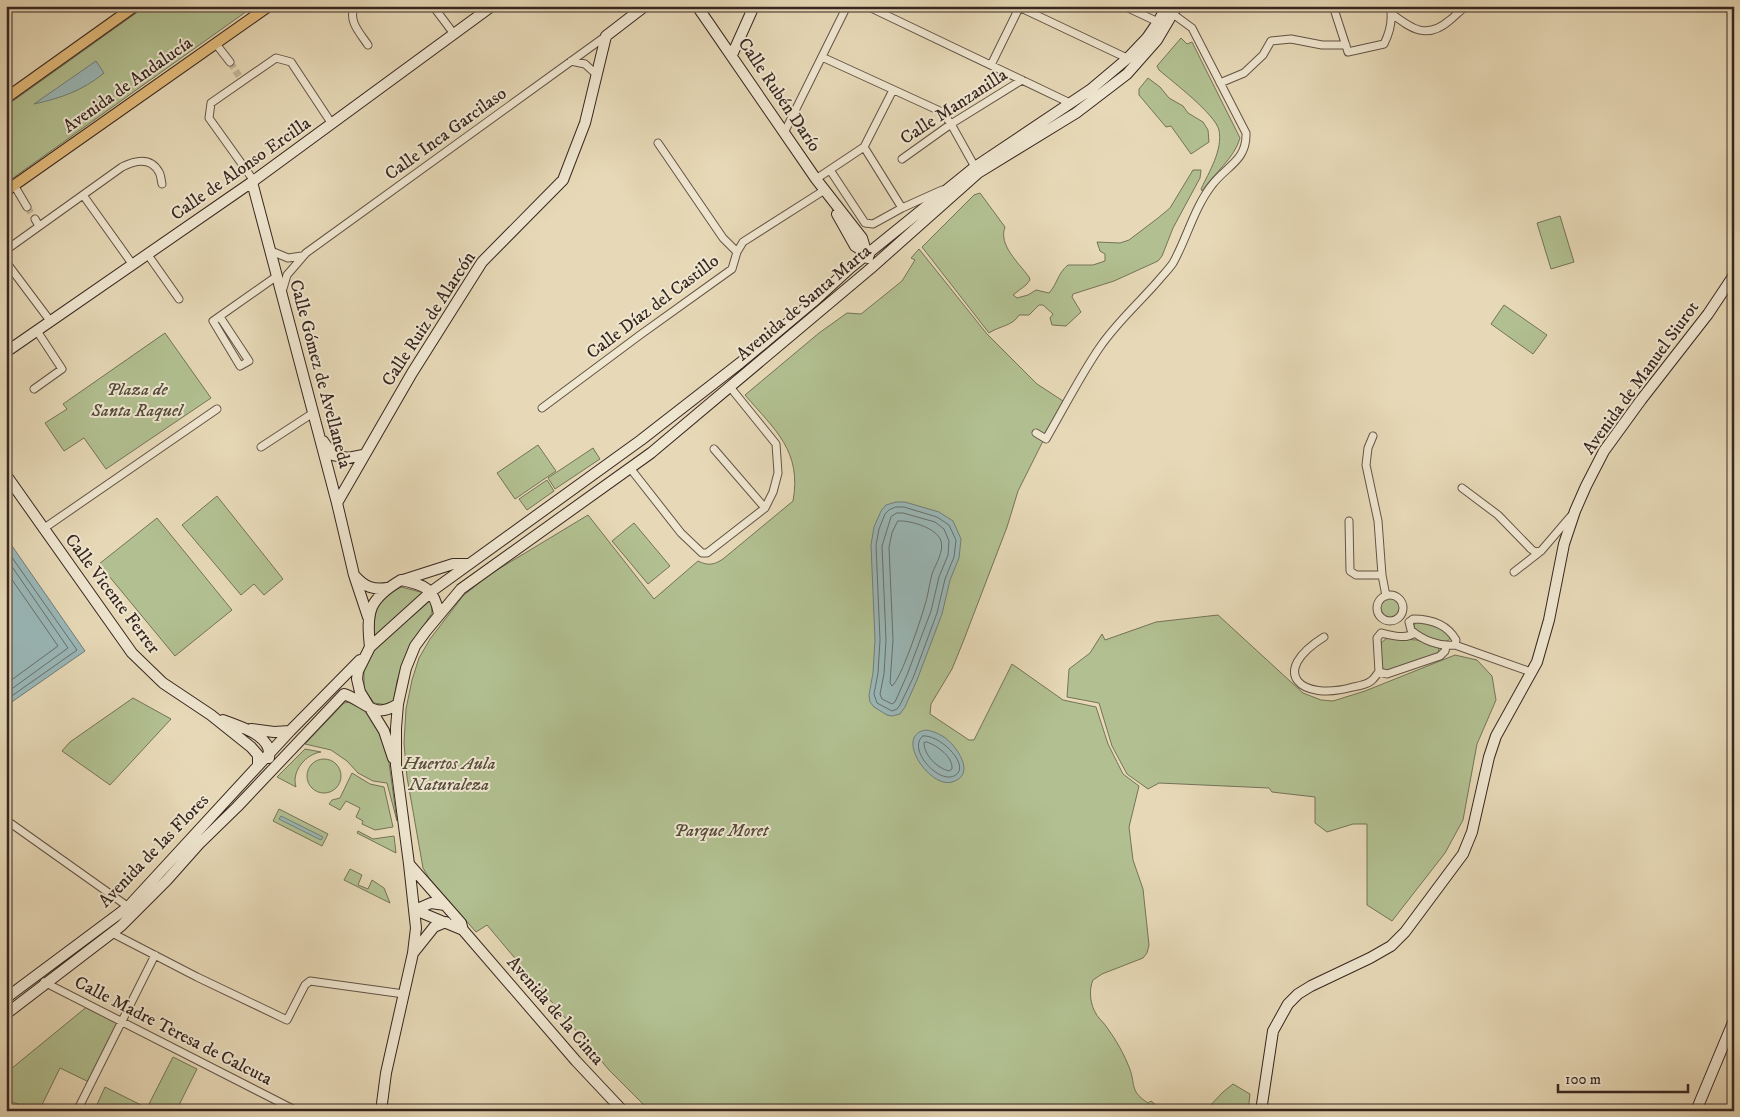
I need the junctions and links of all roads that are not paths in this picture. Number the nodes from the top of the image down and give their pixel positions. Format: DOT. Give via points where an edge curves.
graph roads {
  1 [pos="136,6"];
  2 [pos="269,6"];
  3 [pos="355,6"];
  4 [pos="433,6"];
  5 [pos="492,6"];
  6 [pos="645,6"];
  7 [pos="697,6"];
  8 [pos="754,6"];
  9 [pos="846,6"];
  10 [pos="867,6"];
  11 [pos="1124,6"];
  12 [pos="1333,6"];
  13 [pos="1468,6"];
  14 [pos="1018,7"];
  15 [pos="1458,8"];
  16 [pos="1172,9"];
  17 [pos="122,10"];
  18 [pos="1391,10"];
  19 [pos="1158,22"];
  20 [pos="454,34"];
  21 [pos="606,36"];
  22 [pos="216,44"];
  23 [pos="368,45"];
  24 [pos="1347,48"];
  25 [pos="732,55"];
  26 [pos="822,57"];
  27 [pos="572,61"];
  28 [pos="230,62"];
  29 [pos="1132,62"];
  30 [pos="991,65"];
  31 [pos="597,75"];
  32 [pos="1022,80"];
  33 [pos="1220,83"];
  34 [pos="893,90"];
  35 [pos="6,98"];
  36 [pos="1070,103"];
  37 [pos="1076,113"];
  38 [pos="332,124"];
  39 [pos="951,124"];
  40 [pos="785,131"];
  41 [pos="658,143"];
  42 [pos="864,147"];
  43 [pos="902,159"];
  44 [pos="830,170"];
  45 [pos="976,170"];
  46 [pos="816,179"];
  47 [pos="253,182"];
  48 [pos="162,184"];
  49 [pos="10,188"];
  50 [pos="947,188"];
  51 [pos="823,191"];
  52 [pos="83,195"];
  53 [pos="27,207"];
  54 [pos="902,208"];
  55 [pos="35,219"];
  56 [pos="39,226"];
  57 [pos="884,240"];
  58 [pos="859,243"];
  59 [pos="6,250"];
  60 [pos="270,250"];
  61 [pos="737,252"];
  62 [pos="148,254"];
  63 [pos="867,254"];
  64 [pos="303,256"];
  65 [pos="881,258"];
  66 [pos="6,262"];
  67 [pos="132,265"];
  68 [pos="850,268"];
  69 [pos="870,269"];
  70 [pos="1734,275"];
  71 [pos="277,276"];
  72 [pos="282,293"];
  73 [pos="179,299"];
  74 [pos="220,316"];
  75 [pos="50,322"];
  76 [pos="37,331"];
  77 [pos="6,352"];
  78 [pos="730,387"];
  79 [pos="34,389"];
  80 [pos="542,408"];
  81 [pos="217,409"];
  82 [pos="313,413"];
  83 [pos="1036,433"];
  84 [pos="319,436"];
  85 [pos="1373,436"];
  86 [pos="261,447"];
  87 [pos="714,449"];
  88 [pos="363,455"];
  89 [pos="630,468"];
  90 [pos="6,475"];
  91 [pos="1462,488"];
  92 [pos="337,503"];
  93 [pos="765,508"];
  94 [pos="1575,511"];
  95 [pos="1349,521"];
  96 [pos="43,529"];
  97 [pos="1541,551"];
  98 [pos="470,564"];
  99 [pos="1514,572"];
  100 [pos="354,575"];
  101 [pos="1382,575"];
  102 [pos="401,580"];
  103 [pos="387,588"];
  104 [pos="432,592"];
  105 [pos="1386,596"];
  106 [pos="439,614"];
  107 [pos="1400,616"];
  108 [pos="368,617"];
  109 [pos="1410,622"];
  110 [pos="1414,633"];
  111 [pos="1324,637"];
  112 [pos="1455,645"];
  113 [pos="1446,646"];
  114 [pos="369,650"];
  115 [pos="1378,672"];
  116 [pos="1531,672"];
  117 [pos="336,702"];
  118 [pos="398,704"];
  119 [pos="372,710"];
  120 [pos="210,715"];
  121 [pos="239,727"];
  122 [pos="290,731"];
  123 [pos="251,747"];
  124 [pos="270,754"];
  125 [pos="258,766"];
  126 [pos="396,766"];
  127 [pos="250,794"];
  128 [pos="6,820"];
  129 [pos="409,864"];
  130 [pos="445,906"];
  131 [pos="132,909"];
  132 [pos="415,910"];
  133 [pos="446,922"];
  134 [pos="464,930"];
  135 [pos="112,933"];
  136 [pos="413,953"];
  137 [pos="155,955"];
  138 [pos="36,976"];
  139 [pos="46,984"];
  140 [pos="404,994"];
  141 [pos="6,998"];
  142 [pos="6,1014"];
  143 [pos="1734,1020"];
  144 [pos="122,1022"];
  145 [pos="77,1111"];
  146 [pos="297,1111"];
  147 [pos="381,1111"];
  148 [pos="623,1111"];
  149 [pos="1260,1111"];
  150 [pos="1696,1111"];
  1 -- 17 [label="main road"];
  2 -- 22 [label="main road, Avenida de Andalucía"];
  3 -- 23 [label="street" via="352,20"];
  4 -- 20 [label="street"];
  5 -- 20 [label="street, Calle de Alonso Ercilla"];
  6 -- 21 [label="street"];
  7 -- 25 [label="street, Calle Rubén Darío"];
  8 -- 25 [label="street"];
  9 -- 26 [label="street"];
  10 -- 30 [label="street"];
  11 -- 19 [label="street"];
  12 -- 24 [label="street"];
  13 -- 15 [label="street"];
  14 -- 29 [label="street"];
  14 -- 30 [label="street"];
  15 -- 18 [label="street" via="1450,20 1437,29 1424,31 1411,28"];
  16 -- 19 [label="street, Avenida de Santa Marta"];
  16 -- 29 [label="street, Avenida de Santa Marta" via="1157,40"];
  16 -- 33 [label="street" via="1192,28"];
  17 -- 35 [label="main road"];
  18 -- 24 [label="street" via="1384,44"];
  19 -- 29 [label="street, Avenida de Santa Marta"];
  20 -- 38 [label="street, Calle de Alonso Ercilla"];
  21 -- 27 [label="street, Calle Inca Garcilaso"];
  21 -- 31 [label="street, Calle Ruiz de Alarcón"];
  22 -- 28 [label="street"];
  22 -- 49 [label="main road, Avenida de Andalucía"];
  24 -- 33 [label="street" via="1291,39 1271,41 1263,55 1244,74"];
  25 -- 40 [label="street, Calle Rubén Darío"];
  26 -- 34 [label="street"];
  26 -- 40 [label="street"];
  27 -- 31 [label="street" via="585,64"];
  27 -- 64 [label="street, Calle Inca Garcilaso"];
  29 -- 36 [label="street, Avenida de Santa Marta"];
  29 -- 37 [label="street, Avenida de Santa Marta" via="1096,99"];
  30 -- 32 [label="street"];
  31 -- 88 [label="street, Calle Ruiz de Alarcón" via="580,139 563,180 482,262"];
  32 -- 36 [label="street"];
  32 -- 39 [label="street, Calle Manzanilla"];
  33 -- 83 [label="street" via="1246,133 1242,153 1212,185 1192,218 1172,264 1100,346 1046,439"];
  34 -- 39 [label="street" via="942,112"];
  34 -- 42 [label="street"];
  36 -- 37 [label="street"];
  36 -- 45 [label="street, Avenida de Santa Marta"];
  37 -- 45 [label="street, Avenida de Santa Marta"];
  38 -- 47 [label="street, Calle de Alonso Ercilla"];
  38 -- 47 [label="street" via="291,62 276,58 240,79 211,103 209,118"];
  39 -- 43 [label="street, Calle Manzanilla"];
  39 -- 45 [label="street"];
  40 -- 46 [label="street, Calle Rubén Darío"];
  41 -- 61 [label="street" via="723,238"];
  42 -- 44 [label="street"];
  42 -- 54 [label="street"];
  44 -- 46 [label="street"];
  44 -- 54 [label="street" via="865,223 873,224"];
  45 -- 50 [label="street, Avenida de Santa Marta"];
  45 -- 65 [label="street, Avenida de Santa Marta"];
  46 -- 51 [label="street, Calle Rubén Darío"];
  46 -- 58 [label="street, Calle Rubén Darío"];
  47 -- 60 [label="street, Calle Gómez de Avellaneda"];
  47 -- 62 [label="street, Calle de Alonso Ercilla"];
  48 -- 52 [label="street" via="159,172 150,163 135,160"];
  49 -- 53 [label="street"];
  50 -- 54 [label="street"];
  50 -- 57 [label="street, Avenida de Santa Marta"];
  51 -- 58 [label="street, Calle Rubén Darío"];
  51 -- 61 [label="street, Calle Díaz del Castillo" via="743,242"];
  52 -- 56 [label="street"];
  52 -- 67 [label="street"];
  55 -- 56 [label="street"];
  56 -- 59 [label="street"];
  57 -- 58 [label="street"];
  57 -- 63 [label="street, Avenida de Santa Marta"];
  58 -- 63 [label="street, Calle Rubén Darío"];
  58 -- 68 [label="street"];
  60 -- 64 [label="street" via="288,258"];
  60 -- 71 [label="street, Calle Gómez de Avellaneda"];
  61 -- 80 [label="street, Calle Díaz del Castillo" via="732,269"];
  62 -- 67 [label="street, Calle de Alonso Ercilla"];
  62 -- 73 [label="street"];
  63 -- 65 [label="street"];
  63 -- 68 [label="street, Avenida de Santa Marta"];
  63 -- 69 [label="street, Calle Rubén Darío"];
  64 -- 72 [label="street, Calle Inca Garcilaso" via="287,275"];
  65 -- 69 [label="street, Avenida de Santa Marta"];
  66 -- 75 [label="street"];
  67 -- 75 [label="street, Calle de Alonso Ercilla"];
  68 -- 98 [label="street, Avenida de Santa Marta" via="740,363 641,440"];
  69 -- 78 [label="street, Avenida de Santa Marta"];
  70 -- 94 [label="street, Avenida de Manuel Siurot" via="1604,451"];
  71 -- 72 [label="street, Calle Gómez de Avellaneda"];
  71 -- 74 [label="street"];
  72 -- 82 [label="street, Calle Gómez de Avellaneda"];
  74 -- 74 [label="street" via="213,321 240,366 249,361"];
  75 -- 76 [label="street, Calle de Alonso Ercilla"];
  76 -- 77 [label="street, Calle de Alonso Ercilla"];
  76 -- 79 [label="street" via="62,369"];
  78 -- 89 [label="street, Avenida de Santa Marta"];
  78 -- 93 [label="street" via="776,444 778,473"];
  81 -- 96 [label="street"];
  82 -- 84 [label="street, Calle Gómez de Avellaneda"];
  82 -- 86 [label="street"];
  84 -- 88 [label="street" via="333,455 348,458"];
  84 -- 92 [label="street, Calle Gómez de Avellaneda"];
  85 -- 101 [label="street" via="1366,465 1378,520"];
  87 -- 93 [label="street"];
  88 -- 92 [label="street, Calle Ruiz de Alarcón"];
  89 -- 93 [label="street" via="686,542 702,553 707,553"];
  89 -- 106 [label="street, Avenida de Santa Marta" via="461,589"];
  90 -- 96 [label="street, Calle Vicente Ferrer"];
  91 -- 97 [label="street" via="1498,515 1531,549"];
  92 -- 100 [label="street, Calle Gómez de Avellaneda"];
  94 -- 97 [label="street"];
  94 -- 116 [label="street, Avenida de Manuel Siurot" via="1564,544 1549,620"];
  95 -- 101 [label="street" via="1350,571"];
  96 -- 120 [label="street, Calle Vicente Ferrer" via="132,654 163,683"];
  97 -- 99 [label="street"];
  98 -- 102 [label="street" via="453,564"];
  98 -- 104 [label="street, Avenida de Santa Marta"];
  100 -- 103 [label="street" via="363,585"];
  100 -- 108 [label="street, Calle Gómez de Avellaneda"];
  101 -- 105 [label="street"];
  102 -- 103 [label="street"];
  102 -- 104 [label="street" via="420,584"];
  103 -- 108 [label="street" via="373,604"];
  104 -- 106 [label="street"];
  104 -- 114 [label="street, Avenida de Santa Marta"];
  105 -- 107 [label="street" via="1401,600"];
  105 -- 107 [label="street" via="1378,605 1379,613 1388,620"];
  106 -- 118 [label="street, Avenida de Santa Marta" via="416,646 406,668"];
  107 -- 109 [label="street"];
  108 -- 114 [label="street, Avenida de Santa Marta"];
  109 -- 110 [label="street"];
  109 -- 112 [label="street" via="1420,619 1441,624 1451,632"];
  110 -- 113 [label="street"];
  110 -- 115 [label="street" via="1412,636 1381,634 1377,638"];
  111 -- 115 [label="street" via="1302,654 1294,666 1294,676 1303,687 1329,692 1345,690 1371,681"];
  112 -- 113 [label="street"];
  112 -- 116 [label="street"];
  113 -- 115 [label="street" via="1440,656 1387,674"];
  114 -- 119 [label="street, Avenida de Santa Marta" via="358,670 357,679 360,692"];
  114 -- 122 [label="street, Avenida de las Flores"];
  116 -- 149 [label="street, Avenida de Manuel Siurot" via="1496,736 1472,832 1463,854 1391,946 1311,986 1288,1004 1273,1030"];
  117 -- 119 [label="street" via="344,694"];
  117 -- 124 [label="street, Avenida de las Flores" via="318,708 279,750"];
  117 -- 127 [label="street, Avenida de las Flores"];
  118 -- 119 [label="street" via="388,710"];
  118 -- 126 [label="street, Avenida de Santa Marta"];
  119 -- 126 [label="street, Avenida de Santa Marta" via="384,731"];
  120 -- 121 [label="street, Calle Vicente Ferrer"];
  120 -- 123 [label="street, Calle Vicente Ferrer"];
  121 -- 122 [label="street, Calle Vicente Ferrer"];
  121 -- 124 [label="street, Calle Vicente Ferrer" via="260,736"];
  122 -- 124 [label="street, Avenida de las Flores"];
  123 -- 124 [label="street, Calle Vicente Ferrer"];
  123 -- 125 [label="street" via="258,755"];
  124 -- 125 [label="street, Avenida de las Flores"];
  124 -- 127 [label="street, Avenida de las Flores" via="268,762 249,783"];
  125 -- 131 [label="street, Avenida de las Flores"];
  126 -- 129 [label="street, Avenida de Santa Marta"];
  127 -- 131 [label="street, Avenida de las Flores" via="198,844 167,880"];
  128 -- 131 [label="street"];
  129 -- 130 [label="street, Avenida de la Cinta"];
  129 -- 132 [label="street, Avenida de Santa Marta"];
  130 -- 132 [label="street" via="431,903"];
  130 -- 134 [label="street, Avenida de la Cinta"];
  131 -- 135 [label="street, Avenida de las Flores"];
  131 -- 138 [label="street, Avenida de las Flores"];
  132 -- 133 [label="street, Avenida de la Cinta"];
  132 -- 136 [label="street, Avenida de Santa Marta"];
  133 -- 134 [label="street, Avenida de la Cinta"];
  133 -- 136 [label="street" via="434,927"];
  134 -- 148 [label="street, Avenida de la Cinta"];
  135 -- 137 [label="street"];
  135 -- 139 [label="street, Avenida de las Flores"];
  136 -- 140 [label="street, Avenida de Santa Marta"];
  137 -- 140 [label="street" via="287,1020 310,981"];
  137 -- 144 [label="street"];
  138 -- 139 [label="street, Calle Madre Teresa de Calcuta"];
  138 -- 141 [label="street, Avenida de las Flores"];
  139 -- 142 [label="street, Avenida de las Flores"];
  139 -- 144 [label="street, Calle Madre Teresa de Calcuta"];
  140 -- 147 [label="street, Avenida de Santa Marta"];
  143 -- 150 [label="street"];
  144 -- 145 [label="street"];
  144 -- 146 [label="street, Calle Madre Teresa de Calcuta"];
}
